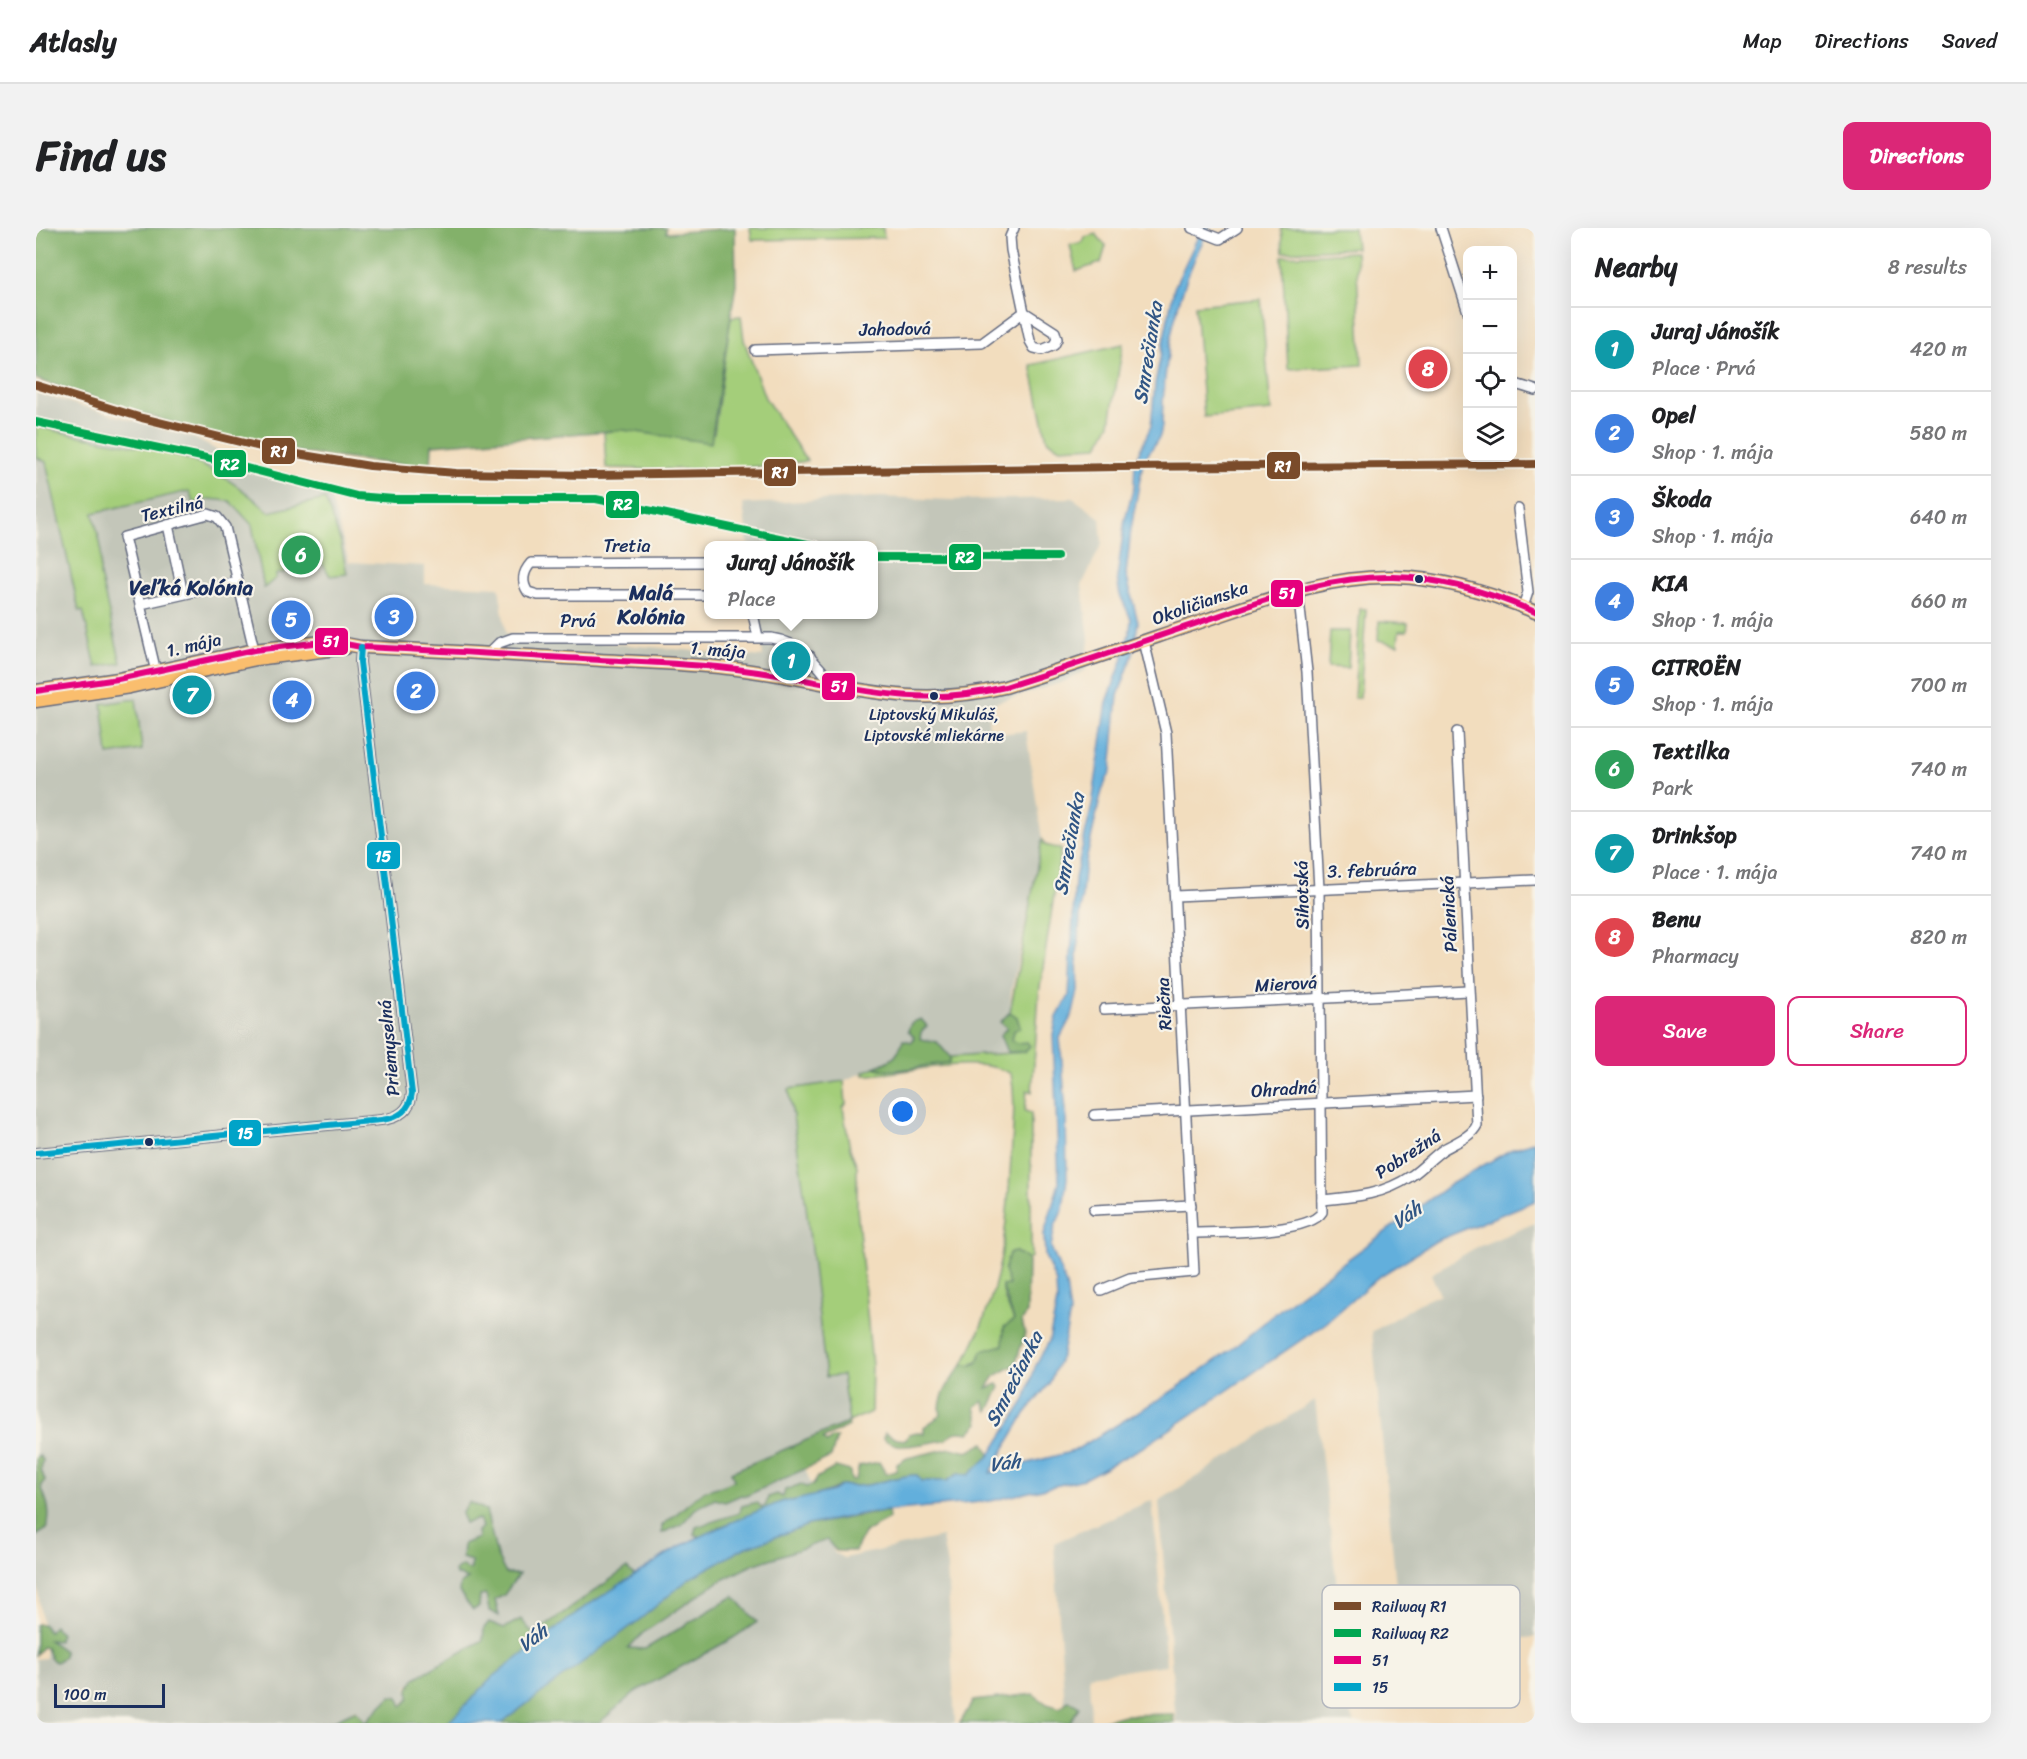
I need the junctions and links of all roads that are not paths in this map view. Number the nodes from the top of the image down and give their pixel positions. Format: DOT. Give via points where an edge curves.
graph roads {
  1 [pos="1014,228"];
  2 [pos="1192,228"];
  3 [pos="1237,228"];
  4 [pos="1441,228"];
  5 [pos="1463,300"];
  6 [pos="755,350"];
  7 [pos="1517,385"];
  8 [pos="1535,390"];
  9 [pos="1518,509"];
  10 [pos="168,525"];
  11 [pos="704,562"];
  12 [pos="238,582"];
  13 [pos="1298,591"];
  14 [pos="183,594"];
  15 [pos="704,595"];
  16 [pos="141,604"];
  17 [pos="1523,607"];
  18 [pos="1535,612"];
  19 [pos="754,619"];
  20 [pos="758,637"];
  21 [pos="1142,642"];
  22 [pos="361,646"];
  23 [pos="488,654"];
  24 [pos="255,655"];
  25 [pos="1100,656"];
  26 [pos="810,657"];
  27 [pos="156,672"];
  28 [pos="795,677"];
  29 [pos="834,686"];
  30 [pos="36,691"];
  31 [pos="36,701"];
  32 [pos="1457,732"];
  33 [pos="1535,880"];
  34 [pos="1464,883"];
  35 [pos="1319,889"];
  36 [pos="1175,896"];
  37 [pos="1469,991"];
  38 [pos="1319,999"];
  39 [pos="1180,1005"];
  40 [pos="1104,1009"];
  41 [pos="1476,1095"];
  42 [pos="1320,1103"];
  43 [pos="1186,1111"];
  44 [pos="1094,1115"];
  45 [pos="36,1153"];
  46 [pos="1322,1200"];
  47 [pos="1191,1205"];
  48 [pos="1094,1210"];
  49 [pos="1192,1233"];
  50 [pos="1101,1290"];
  1 -- 6 [label="street, Jahodová" via="1011,250 1024,312 982,343"];
  2 -- 3 [label="street" via="1215,239 1228,237"];
  4 -- 5 [label="street"];
  7 -- 8 [label="street"];
  9 -- 17 [label="street" via="1528,592"];
  10 -- 12 [label="street, Textilná" via="208,514 218,517 225,526"];
  10 -- 14 [label="street"];
  10 -- 16 [label="street, Textilná" via="124,537"];
  11 -- 15 [label="street, Tretia" via="531,563 524,575 525,588 538,595"];
  12 -- 14 [label="street"];
  12 -- 24 [label="street, Textilná"];
  13 -- 17 [label="main road, Okoličianska" via="1352,579 1396,577 1461,587"];
  13 -- 21 [label="main road, Okoličianska"];
  13 -- 35 [label="street, Sihotská" via="1309,704"];
  14 -- 16 [label="street"];
  16 -- 27 [label="street, Textilná"];
  17 -- 18 [label="main road, Okoličianska"];
  19 -- 20 [label="street"];
  20 -- 23 [label="street, Prvá" via="513,638 499,643"];
  20 -- 26 [label="street, Prvá" via="783,640"];
  21 -- 25 [label="main road, Okoličianska"];
  21 -- 36 [label="street, Riečna" via="1166,733"];
  22 -- 23 [label="main road, 1. mája"];
  22 -- 24 [label="main road, 1. mája" via="330,641"];
  22 -- 45 [label="street, Priemyselná" via="412,1094 408,1106 398,1116 381,1120"];
  23 -- 28 [label="main road, 1. mája" via="726,668"];
  24 -- 27 [label="main road, 1. mája"];
  24 -- 31 [label="main road, 1. mája" via="130,687"];
  25 -- 29 [label="main road, 1. mája" via="1005,687 958,696 899,696"];
  26 -- 28 [label="street" via="806,669"];
  26 -- 29 [label="street, Prvá"];
  27 -- 30 [label="main road, 1. mája"];
  28 -- 29 [label="main road, 1. mája"];
  32 -- 34 [label="street, Pálenická"];
  33 -- 34 [label="street, 3. februára"];
  34 -- 35 [label="street, 3. februára"];
  34 -- 37 [label="street, Pálenická"];
  35 -- 36 [label="street, 3. februára"];
  35 -- 38 [label="street, Sihotská"];
  36 -- 39 [label="street, Riečna"];
  37 -- 38 [label="street, Mierová"];
  37 -- 41 [label="street, Pálenická"];
  38 -- 39 [label="street, Mierová"];
  38 -- 42 [label="street, Sihotská"];
  39 -- 40 [label="street, Mierová"];
  39 -- 43 [label="street, Riečna"];
  41 -- 42 [label="street, Ohradná"];
  41 -- 46 [label="street, Pobrežná" via="1476,1128 1413,1175 1371,1195"];
  42 -- 43 [label="street, Ohradná"];
  42 -- 46 [label="street, Sihotská"];
  43 -- 44 [label="street, Ohradná"];
  43 -- 47 [label="street, Riečna"];
  46 -- 49 [label="street" via="1320,1215 1309,1223"];
  47 -- 48 [label="street"];
  47 -- 49 [label="street, Riečna"];
  49 -- 50 [label="street, Riečna" via="1194,1272 1130,1278"];
}
